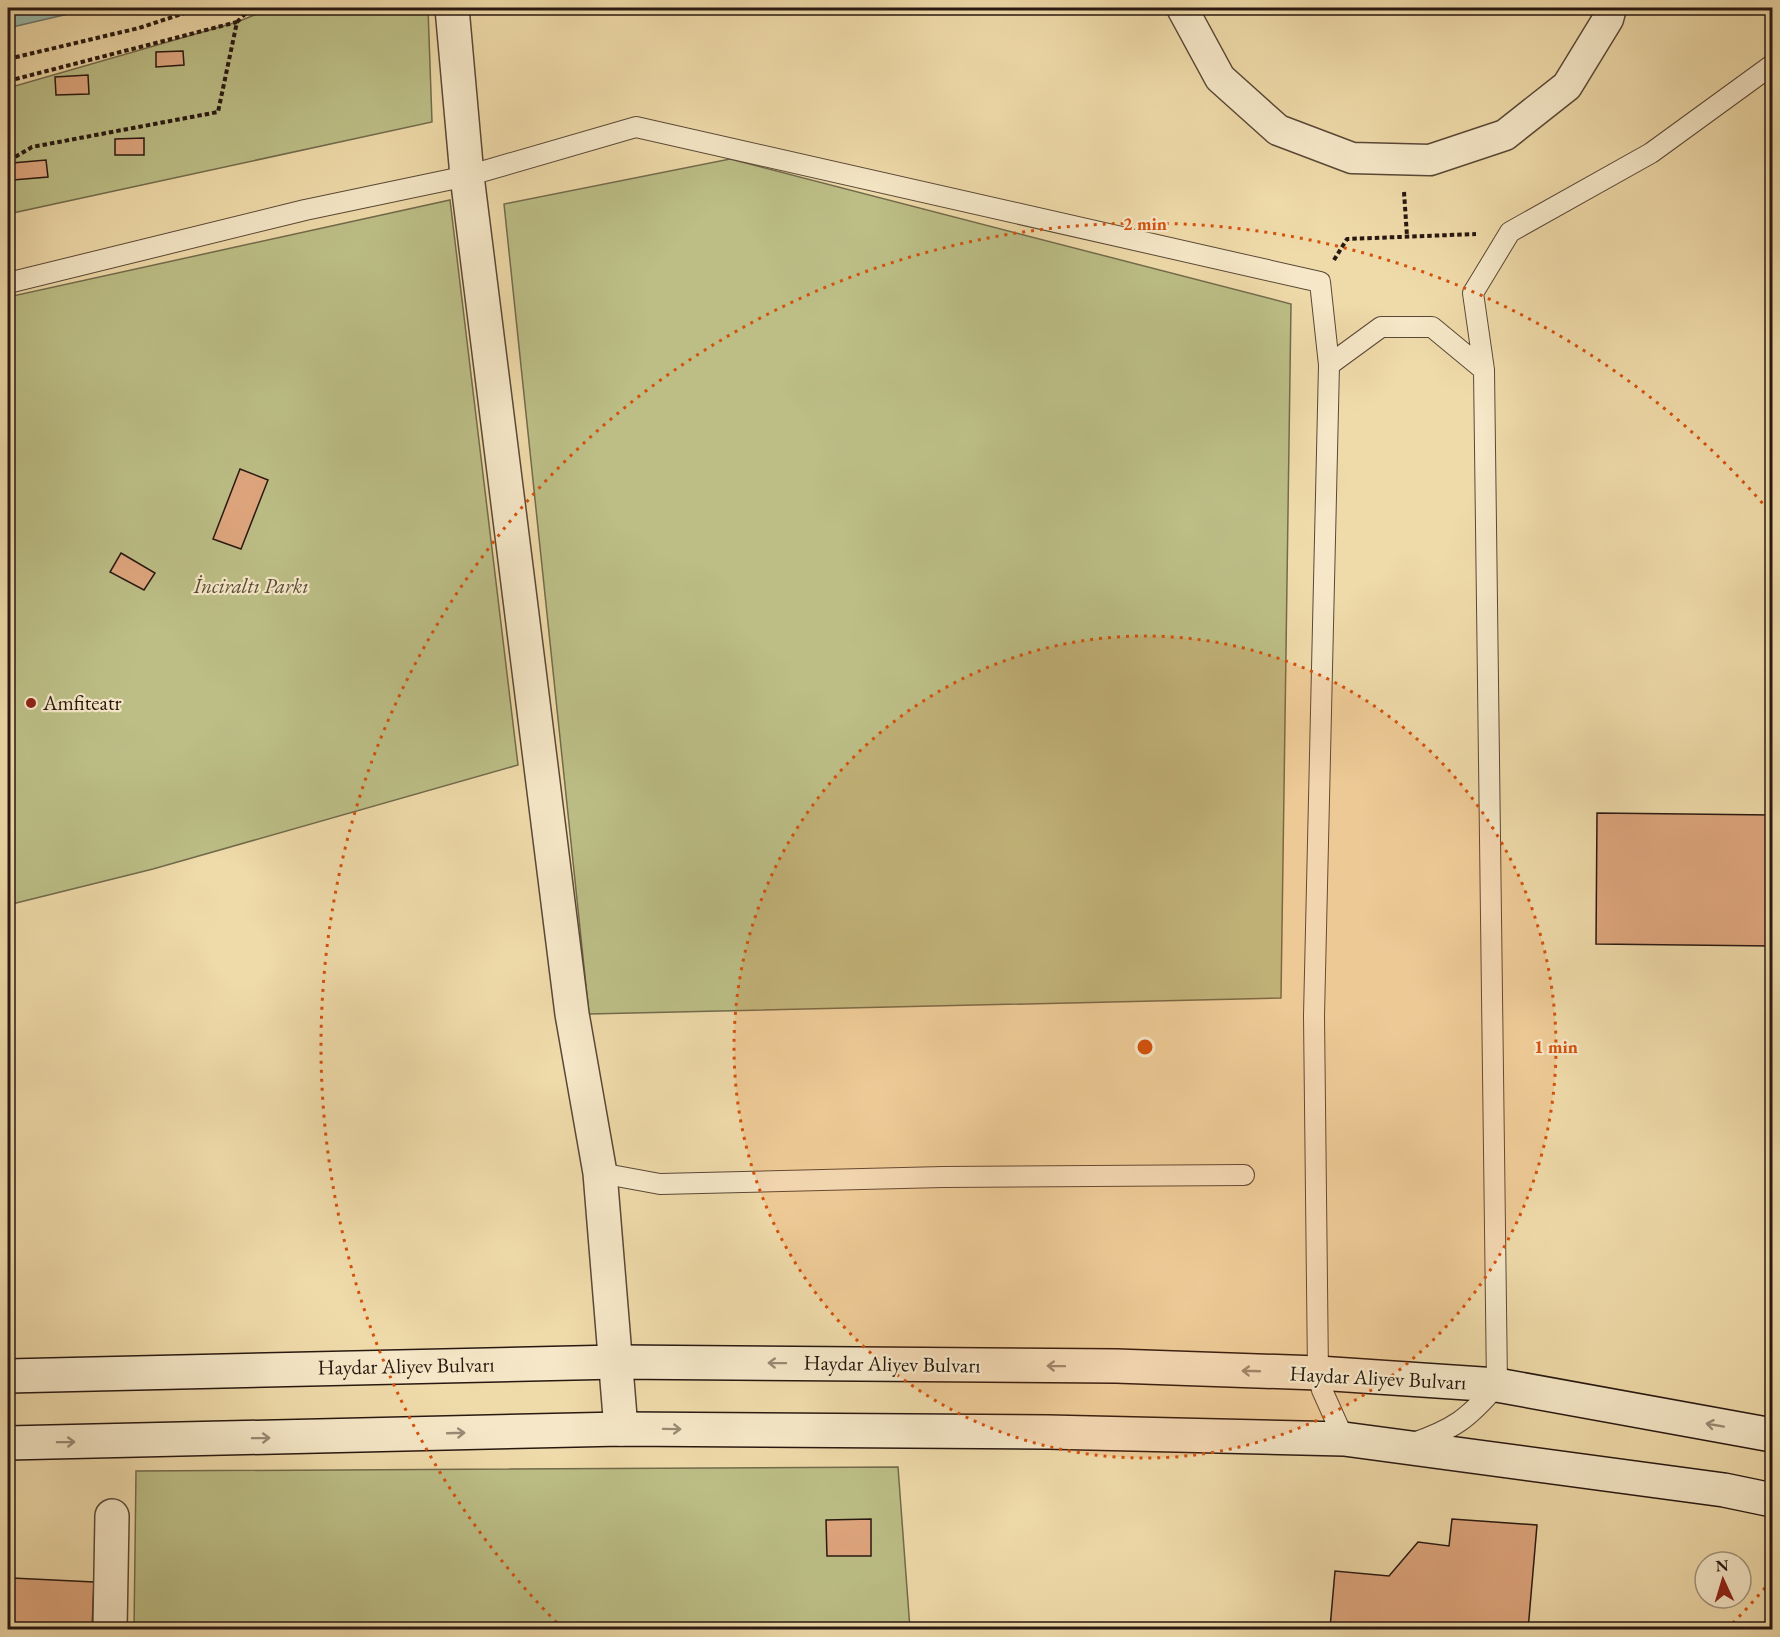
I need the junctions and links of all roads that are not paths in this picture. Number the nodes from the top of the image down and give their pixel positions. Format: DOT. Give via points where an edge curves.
graph roads {
  1 [pos="452,8"];
  2 [pos="1182,8"];
  3 [pos="1611,8"];
  4 [pos="1773,65"];
  5 [pos="467,176"];
  6 [pos="8,284"];
  7 [pos="1329,364"];
  8 [pos="1484,370"];
  9 [pos="600,1173"];
  10 [pos="1244,1175"];
  11 [pos="617,1362"];
  12 [pos="1318,1373"];
  13 [pos="8,1376"];
  14 [pos="1497,1385"];
  15 [pos="621,1429"];
  16 [pos="1773,1435"];
  17 [pos="1344,1439"];
  18 [pos="8,1443"];
  19 [pos="1400,1447"];
  20 [pos="1773,1500"];
  21 [pos="112,1516"];
  22 [pos="110,1629"];
  1 -- 5 [label="main road"];
  2 -- 3 [label="street" via="1220,78 1278,130 1352,158 1430,160 1505,135 1567,86 1608,20"];
  4 -- 8 [label="lane" via="1651,153 1510,232 1473,293"];
  5 -- 6 [label="lane" via="305,210"];
  5 -- 7 [label="lane" via="636,127 1320,282"];
  5 -- 9 [label="main road" via="572,1014"];
  7 -- 8 [label="lane" via="1381,327 1432,327"];
  7 -- 12 [label="lane" via="1314,1016"];
  8 -- 14 [label="lane"];
  9 -- 10 [label="lane" via="660,1184"];
  9 -- 11 [label="main road"];
  12 -- 11 [label="main road, Haydar Aliyev Bulvarı, one-way" via="1116,1366"];
  11 -- 13 [label="main road, Haydar Aliyev Bulvarı"];
  11 -- 15 [label="main road"];
  12 -- 14 [label="main road, Haydar Aliyev Bulvarı"];
  12 -- 17 [label="lane"];
  16 -- 14 [label="main road, Haydar Aliyev Bulvarı, one-way"];
  14 -- 19 [label="lane" via="1458,1424"];
  15 -- 17 [label="main road, one-way"];
  18 -- 15 [label="main road, one-way"];
  17 -- 19 [label="main road"];
  19 -- 20 [label="main road" via="1724,1490"];
  21 -- 22 [label="main road"];
}
